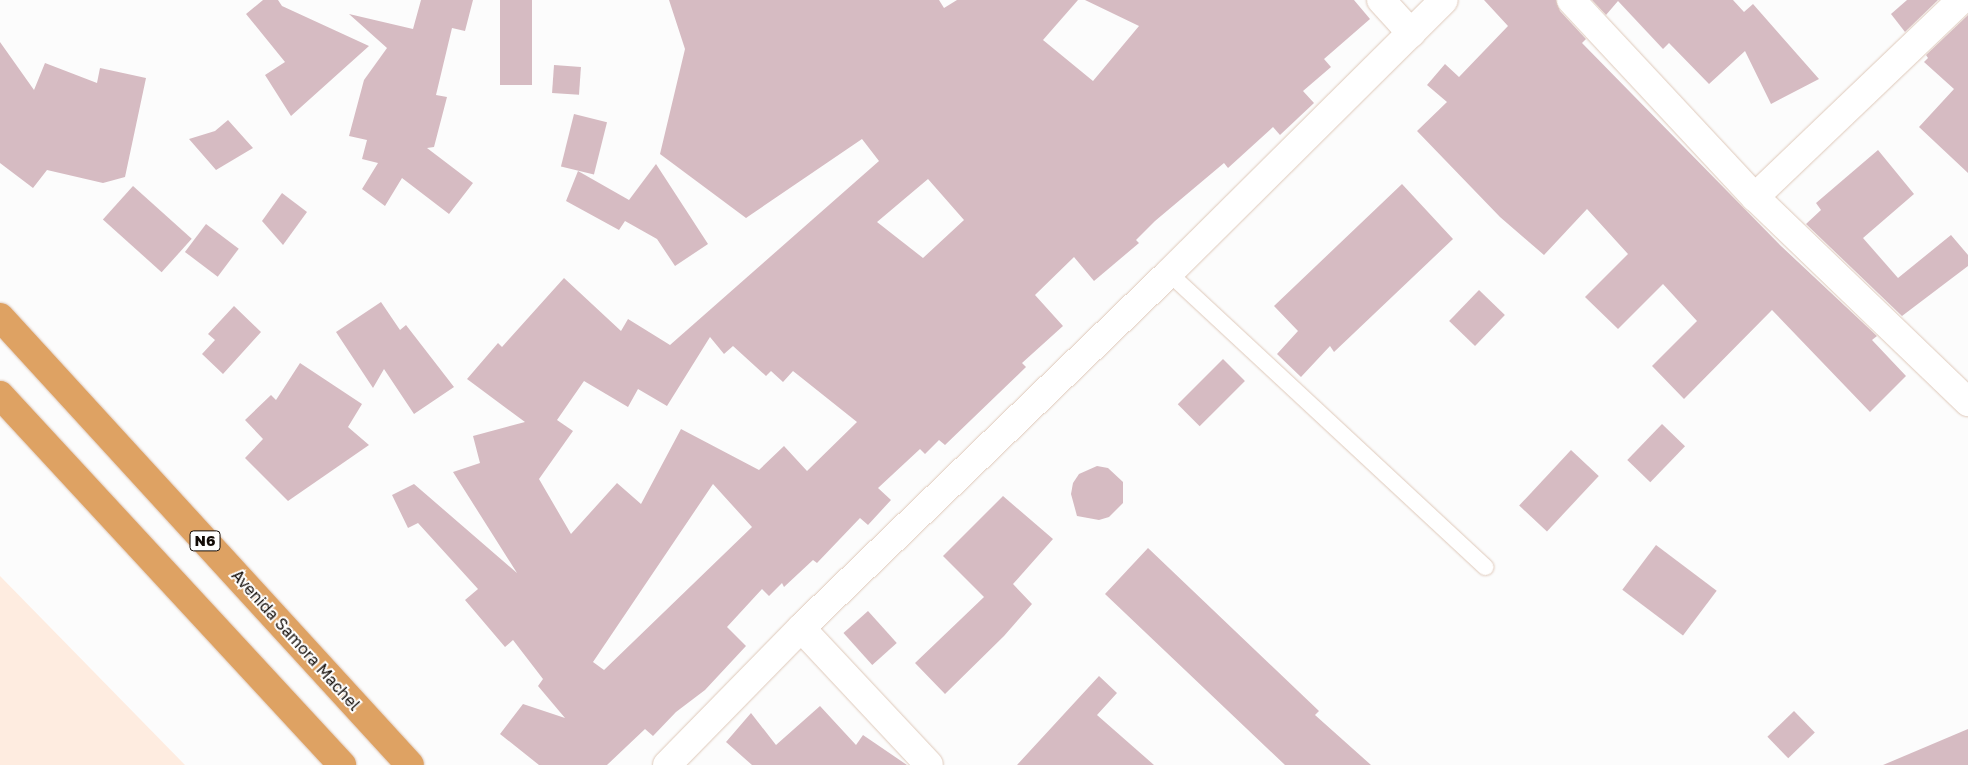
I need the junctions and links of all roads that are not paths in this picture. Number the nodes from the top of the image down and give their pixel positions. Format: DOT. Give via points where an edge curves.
graph roads {
  1 [pos="1381,0"];
  2 [pos="1444,0"];
  3 [pos="1571,0"];
  4 [pos="1961,0"];
  5 [pos="1412,33"];
  6 [pos="1756,197"];
  7 [pos="1169,273"];
  8 [pos="0,317"];
  9 [pos="0,395"];
  10 [pos="1968,402"];
  11 [pos="1485,567"];
  12 [pos="801,628"];
  13 [pos="342,765"];
  14 [pos="410,765"];
  15 [pos="667,765"];
  16 [pos="929,765"];
  1 -- 5 [label="street"];
  2 -- 5 [label="street"];
  3 -- 6 [label="street"];
  4 -- 6 [label="street"];
  5 -- 7 [label="street"];
  6 -- 10 [label="street"];
  7 -- 11 [label="lane"];
  7 -- 12 [label="street"];
  8 -- 14 [label="highway, Avenida Samora Machel / N6"];
  9 -- 13 [label="highway"];
  12 -- 15 [label="street"];
  12 -- 16 [label="street"];
}
